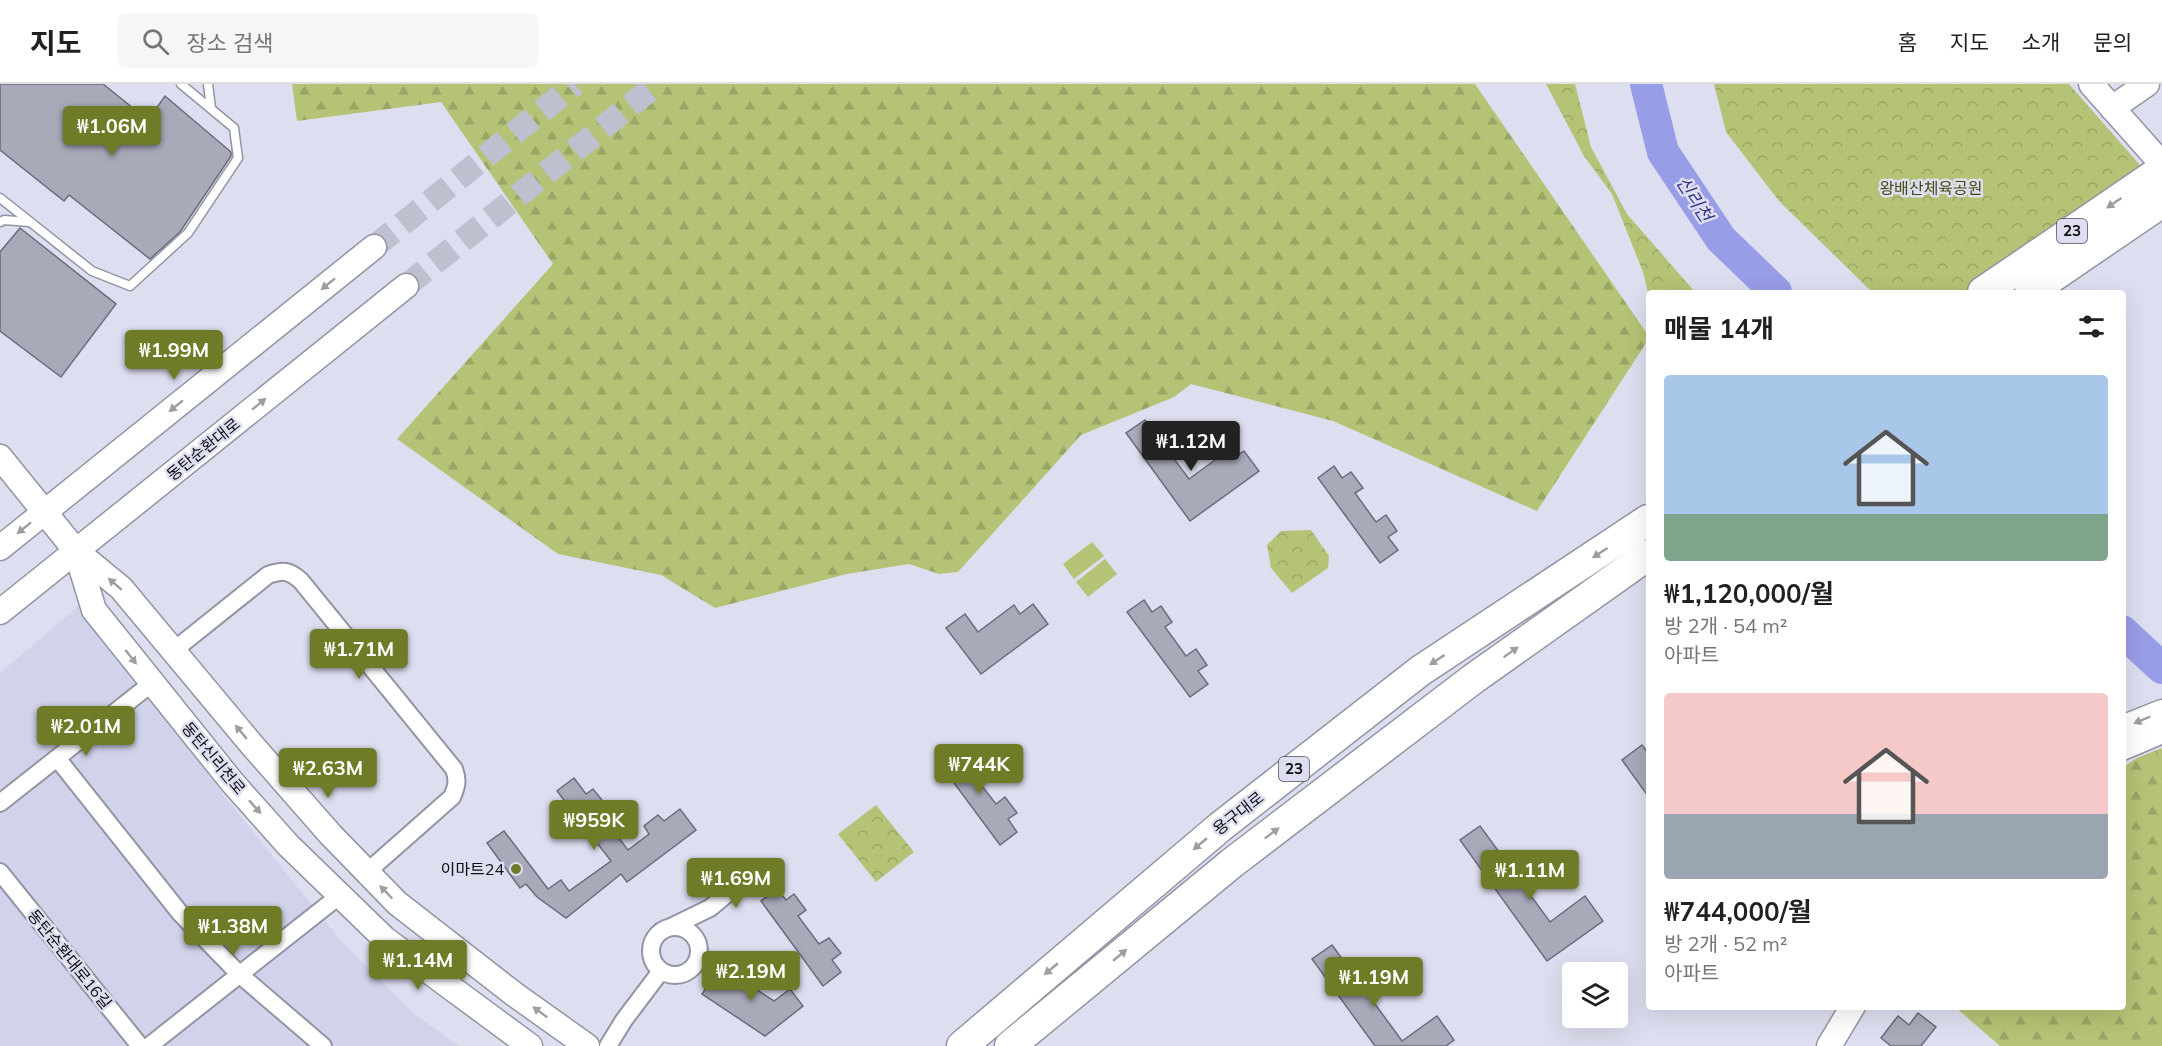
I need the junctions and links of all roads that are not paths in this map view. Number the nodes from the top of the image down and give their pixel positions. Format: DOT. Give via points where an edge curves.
graph roads {
  1 [pos="181,84"];
  2 [pos="208,84"];
  3 [pos="2091,84"];
  4 [pos="2147,84"];
  5 [pos="211,108"];
  6 [pos="2112,108"];
  7 [pos="2162,164"];
  8 [pos="2162,170"];
  9 [pos="0,198"];
  10 [pos="2162,202"];
  11 [pos="0,222"];
  12 [pos="30,222"];
  13 [pos="374,248"];
  14 [pos="406,285"];
  15 [pos="1986,290"];
  16 [pos="2033,290"];
  17 [pos="0,457"];
  18 [pos="46,511"];
  19 [pos="1646,521"];
  20 [pos="0,548"];
  21 [pos="76,550"];
  22 [pos="1646,556"];
  23 [pos="0,612"];
  24 [pos="173,651"];
  25 [pos="152,683"];
  26 [pos="2162,712"];
  27 [pos="2162,731"];
  28 [pos="2126,739"];
  29 [pos="2126,740"];
  30 [pos="57,758"];
  31 [pos="0,803"];
  32 [pos="0,872"];
  33 [pos="367,872"];
  34 [pos="739,884"];
  35 [pos="339,896"];
  36 [pos="710,908"];
  37 [pos="671,927"];
  38 [pos="697,942"];
  39 [pos="661,971"];
  40 [pos="239,974"];
  41 [pos="1833,1010"];
  42 [pos="1851,1010"];
  43 [pos="140,1046"];
  44 [pos="149,1046"];
  45 [pos="323,1046"];
  46 [pos="530,1046"];
  47 [pos="587,1046"];
  48 [pos="608,1046"];
  49 [pos="962,1046"];
  50 [pos="1010,1046"];
  51 [pos="1812,1046"];
  52 [pos="1829,1046"];
  1 -- 5 [label="lane"];
  2 -- 5 [label="lane"];
  3 -- 6 [label="main road"];
  4 -- 6 [label="main road"];
  5 -- 12 [label="lane" via="234,128 238,158 188,233 130,286 92,271"];
  6 -- 7 [label="main road"];
  8 -- 15 [label="highway, 23, one-way"];
  9 -- 12 [label="lane"];
  10 -- 16 [label="highway, 23"];
  11 -- 12 [label="lane"];
  13 -- 18 [label="main road, one-way"];
  21 -- 14 [label="main road, 동탄순환대로, one-way"];
  17 -- 18 [label="main road"];
  18 -- 20 [label="main road, one-way"];
  18 -- 21 [label="main road"];
  19 -- 49 [label="highway, 용구대로 / 23, one-way" via="1420,671 1220,827"];
  21 -- 23 [label="main road, 동탄순환대로"];
  24 -- 21 [label="main road, one-way" via="121,588"];
  21 -- 25 [label="main road, 동탄신리천로, one-way" via="94,610"];
  50 -- 22 [label="highway, 23, one-way" via="1232,863 1473,680"];
  33 -- 24 [label="main road, one-way"];
  24 -- 33 [label="street" via="268,575 282,570 292,572 301,581 457,778 452,797"];
  25 -- 30 [label="street"];
  25 -- 35 [label="main road, 동탄신리천로, one-way" via="232,782"];
  26 -- 28 [label="main road, one-way"];
  27 -- 29 [label="main road"];
  30 -- 31 [label="street"];
  30 -- 40 [label="street" via="180,913"];
  32 -- 43 [label="street, 동탄순환대로16길"];
  47 -- 33 [label="main road, one-way" via="397,903"];
  34 -- 36 [label="street"];
  35 -- 40 [label="street"];
  35 -- 46 [label="main road, 동탄신리천로" via="385,939"];
  36 -- 37 [label="street"];
  36 -- 38 [label="street" via="699,925"];
  37 -- 38 [label="street" via="687,930"];
  37 -- 39 [label="street" via="657,934 650,950"];
  38 -- 39 [label="street" via="698,957 690,970 676,975"];
  39 -- 48 [label="street"];
  40 -- 44 [label="street"];
  40 -- 45 [label="street"];
  41 -- 51 [label="main road"];
  42 -- 52 [label="main road"];
}
